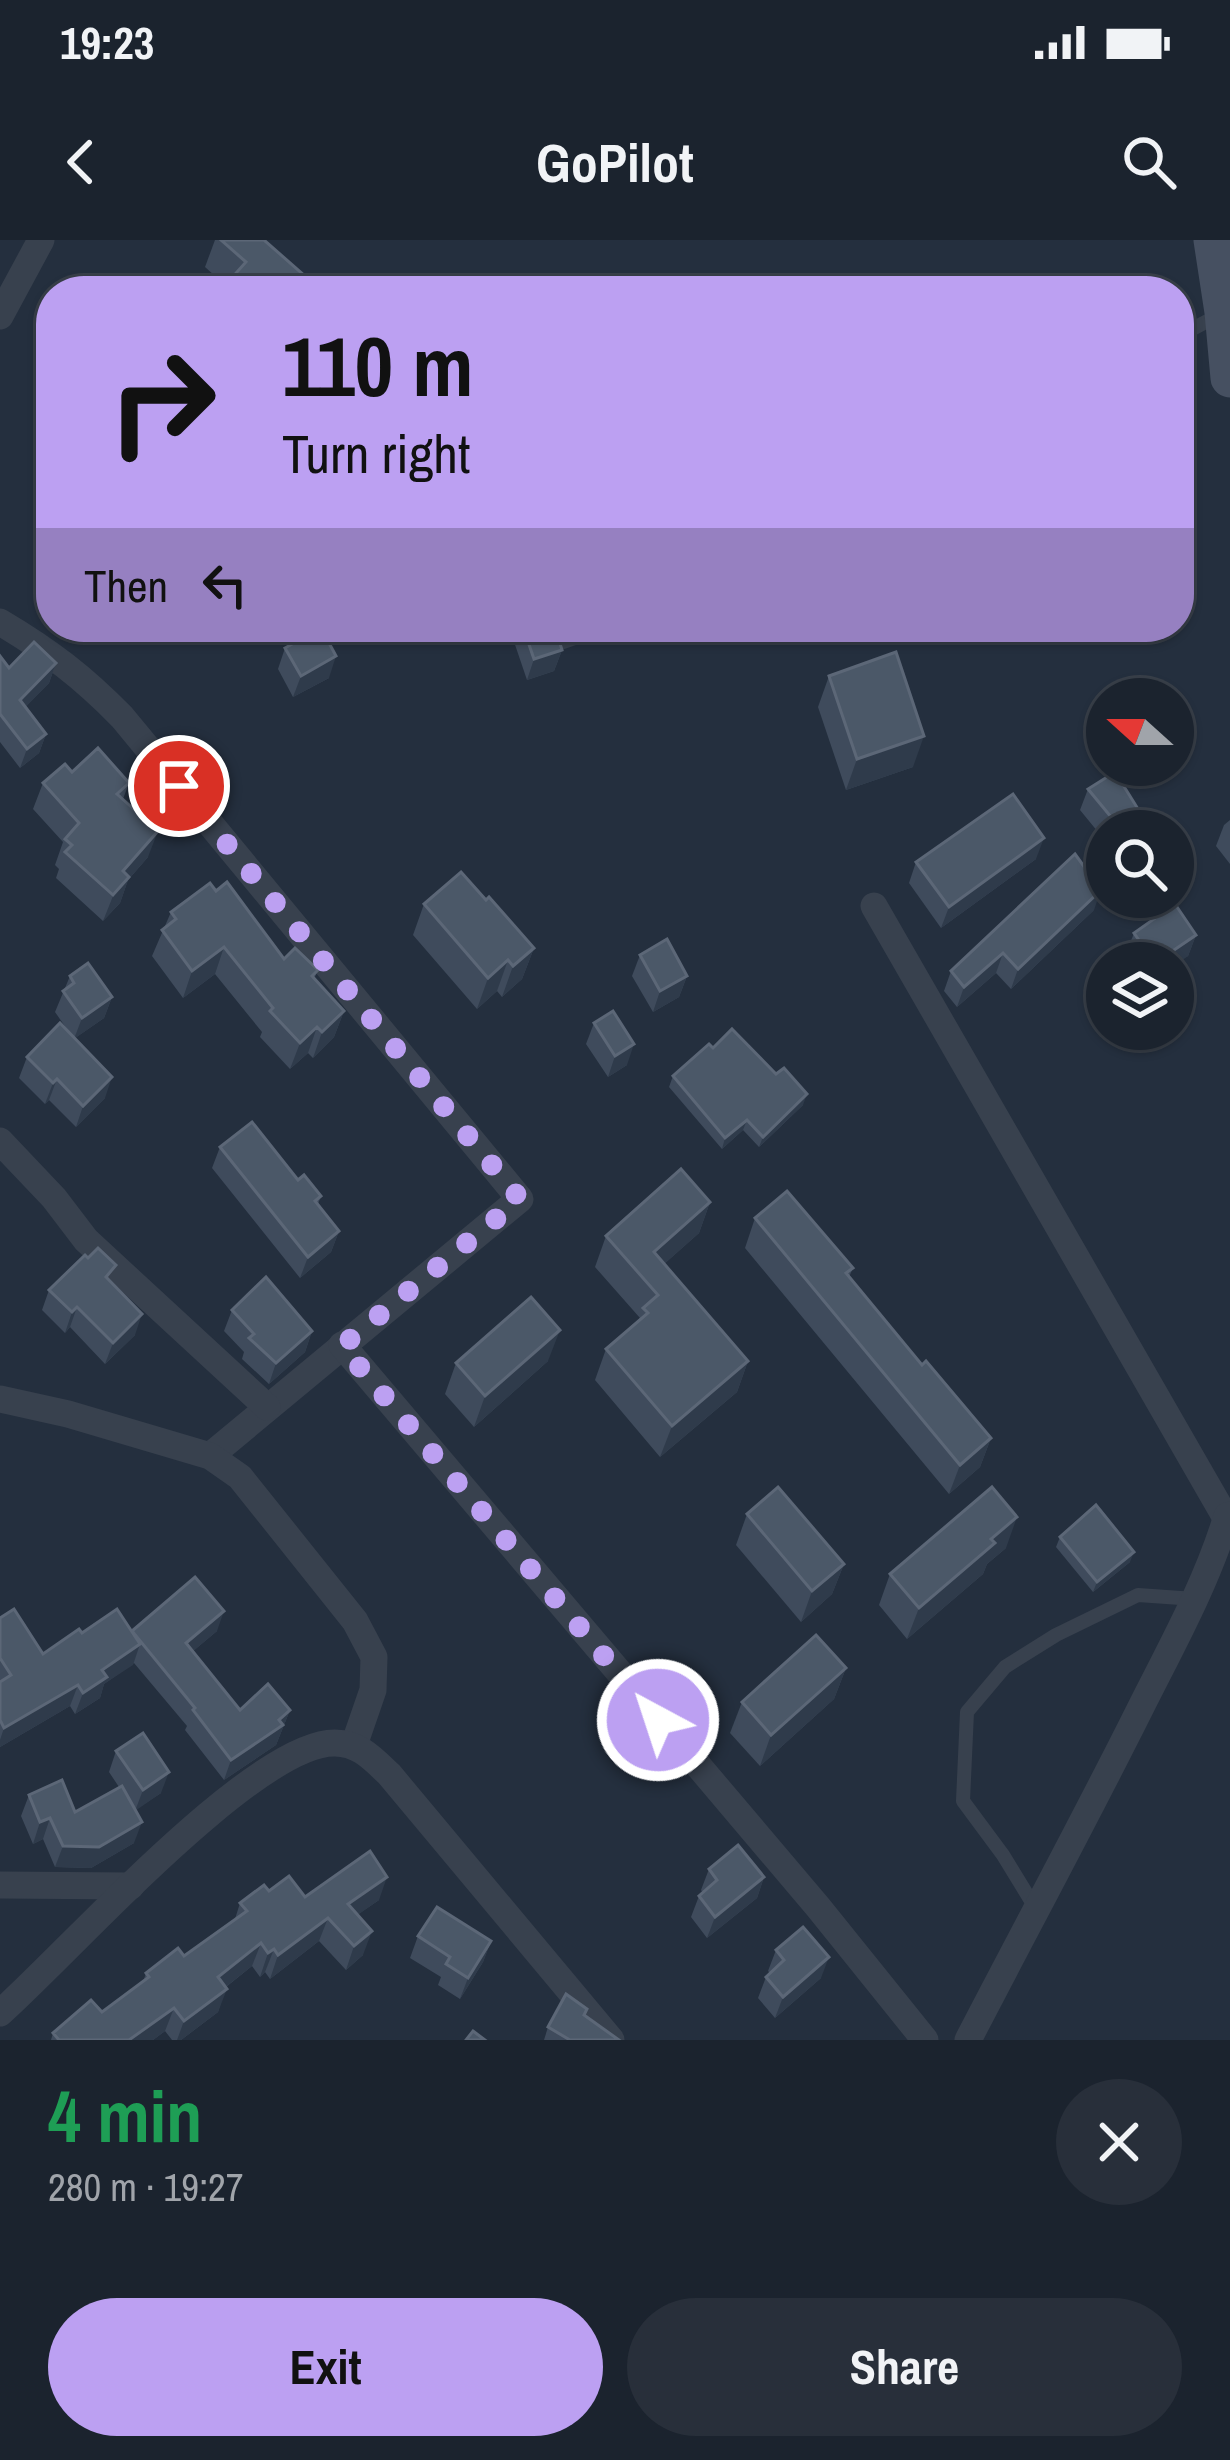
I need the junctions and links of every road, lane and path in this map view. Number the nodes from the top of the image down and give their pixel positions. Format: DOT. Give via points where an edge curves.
graph roads {
  1 [pos="41,240"];
  2 [pos="1213,240"];
  3 [pos="1224,312"];
  4 [pos="0,316"];
  5 [pos="1194,328"];
  6 [pos="1230,378"];
  7 [pos="0,622"];
  8 [pos="564,642"];
  9 [pos="558,644"];
  10 [pos="874,906"];
  11 [pos="0,1141"];
  12 [pos="342,1346"];
  13 [pos="0,1399"];
  14 [pos="267,1407"];
  15 [pos="210,1456"];
  16 [pos="1229,1519"];
  17 [pos="1196,1599"];
  18 [pos="354,1745"];
  19 [pos="0,1885"];
  20 [pos="131,1886"];
  21 [pos="1036,1909"];
  22 [pos="0,2013"];
  23 [pos="611,2040"];
  24 [pos="925,2040"];
  25 [pos="968,2040"];
  1 -- 4 [label="street"];
  2 -- 3 [label="street"];
  3 -- 5 [label="lane"];
  3 -- 6 [label="street"];
  7 -- 12 [label="street" via="84,678 122,717 520,1199"];
  8 -- 9 [label="lane"];
  10 -- 16 [label="street"];
  11 -- 14 [label="street" via="86,1240"];
  12 -- 14 [label="street"];
  12 -- 24 [label="street"];
  13 -- 15 [label="street"];
  14 -- 15 [label="street"];
  15 -- 18 [label="street" via="240,1477 355,1621 374,1657 373,1690"];
  16 -- 17 [label="street"];
  17 -- 21 [label="street"];
  17 -- 21 [label="lane" via="1138,1595 1056,1634 1005,1667 967,1712 963,1801"];
  18 -- 20 [label="street" via="308,1748 274,1766"];
  18 -- 23 [label="street" via="389,1774"];
  19 -- 20 [label="street"];
  20 -- 22 [label="street"];
  21 -- 25 [label="street"];
}
